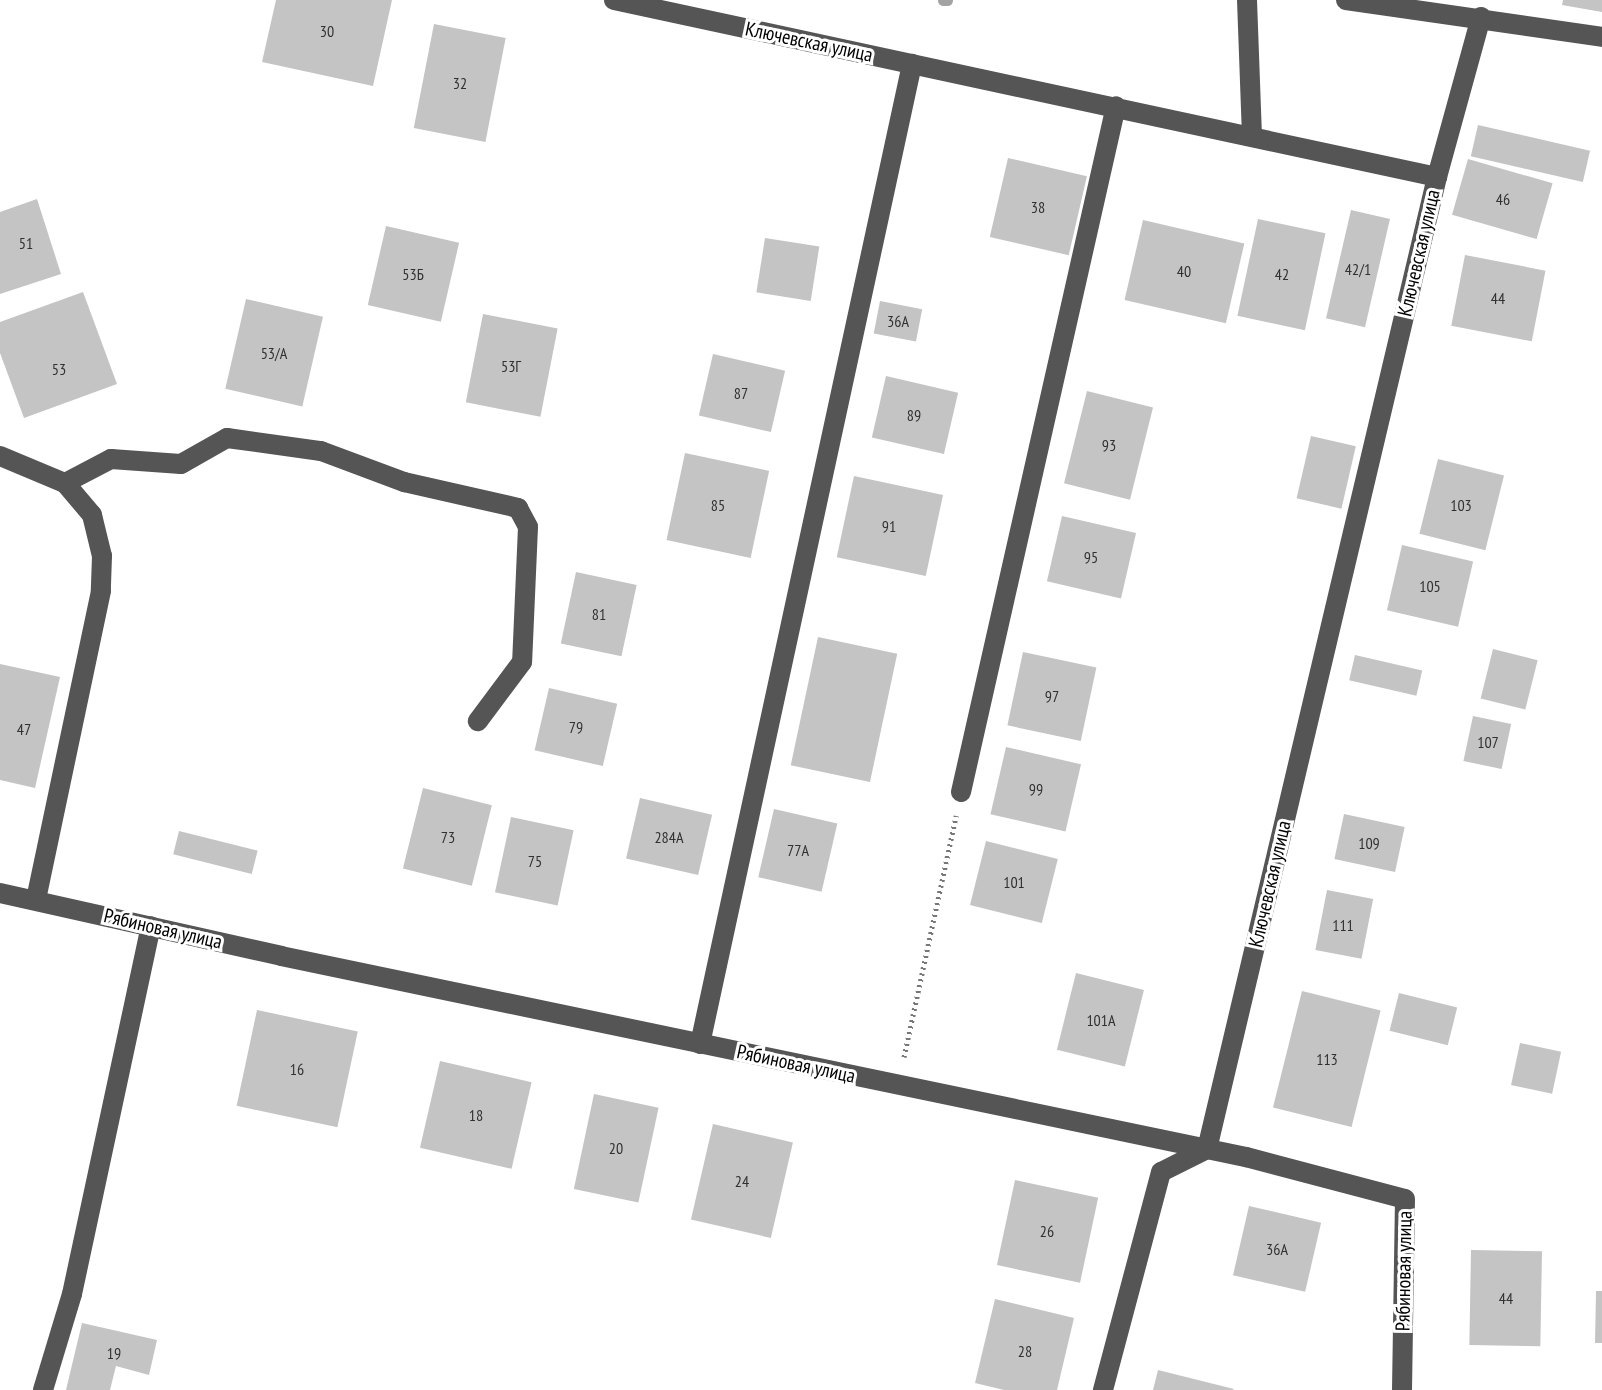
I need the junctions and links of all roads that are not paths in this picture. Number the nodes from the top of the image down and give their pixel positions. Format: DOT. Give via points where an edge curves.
graph roads {
  1 [pos="614,0"];
  2 [pos="1247,0"];
  3 [pos="1346,0"];
  4 [pos="1481,17"];
  5 [pos="1602,37"];
  6 [pos="912,64"];
  7 [pos="1116,106"];
  8 [pos="1252,135"];
  9 [pos="1437,177"];
  10 [pos="0,456"];
  11 [pos="65,483"];
  12 [pos="478,721"];
  13 [pos="961,792"];
  14 [pos="0,893"];
  15 [pos="36,900"];
  16 [pos="151,926"];
  17 [pos="700,1044"];
  18 [pos="1207,1149"];
  19 [pos="43,1390"];
  20 [pos="1103,1390"];
  21 [pos="1402,1390"];
  1 -- 6 [label="street, Ключевская улица"];
  2 -- 8 [label="street"];
  3 -- 4 [label="street"];
  4 -- 5 [label="street"];
  4 -- 9 [label="street"];
  6 -- 7 [label="street, Ключевская улица"];
  6 -- 17 [label="street"];
  7 -- 8 [label="street, Ключевская улица"];
  7 -- 13 [label="street"];
  8 -- 9 [label="street, Ключевская улица"];
  9 -- 18 [label="street, Ключевская улица"];
  10 -- 11 [label="street"];
  11 -- 12 [label="street" via="111,459 181,464 227,438 321,451 404,482 518,508 528,527 522,662"];
  11 -- 15 [label="street" via="92,515 102,556 101,591"];
  14 -- 15 [label="street, Рябиновая улица"];
  15 -- 16 [label="street, Рябиновая улица"];
  16 -- 17 [label="street, Рябиновая улица"];
  16 -- 19 [label="street" via="72,1294"];
  17 -- 18 [label="street, Рябиновая улица"];
  18 -- 20 [label="street" via="1161,1172"];
  18 -- 21 [label="street, Рябиновая улица" via="1405,1199"];
}
